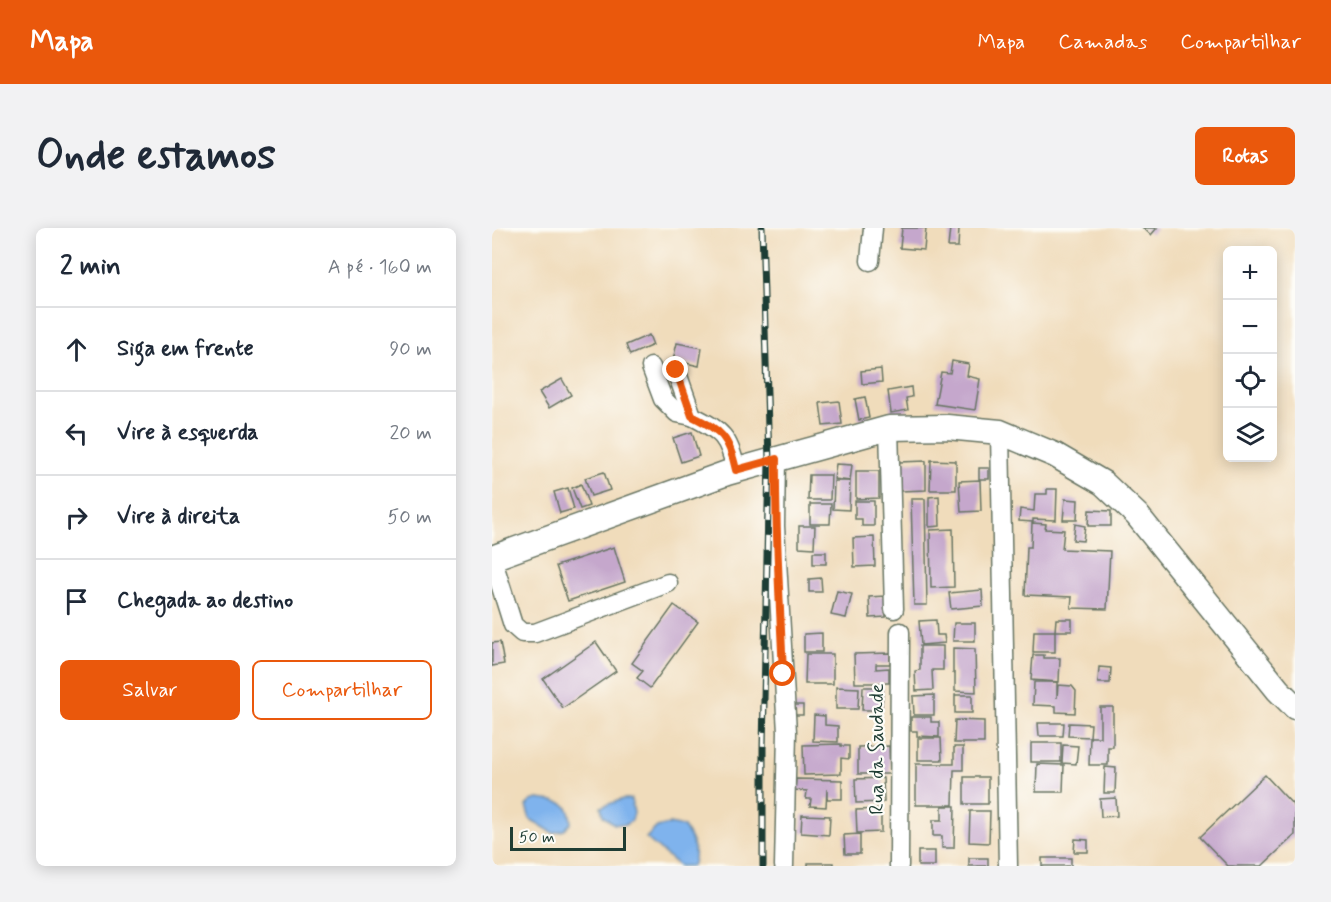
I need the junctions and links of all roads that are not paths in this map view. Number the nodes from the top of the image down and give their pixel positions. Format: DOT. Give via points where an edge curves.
graph roads {
  1 [pos="873,228"];
  2 [pos="870,261"];
  3 [pos="651,367"];
  4 [pos="676,370"];
  5 [pos="692,416"];
  6 [pos="889,428"];
  7 [pos="1000,432"];
  8 [pos="776,459"];
  9 [pos="736,470"];
  10 [pos="492,558"];
  11 [pos="668,583"];
  12 [pos="894,609"];
  13 [pos="900,632"];
  14 [pos="1295,707"];
  15 [pos="784,866"];
  16 [pos="899,866"];
  17 [pos="1008,866"];
  1 -- 2 [label="street"];
  3 -- 5 [label="street" via="663,399 677,413"];
  4 -- 5 [label="street"];
  5 -- 9 [label="street" via="717,429 732,449"];
  6 -- 7 [label="main road"];
  6 -- 8 [label="main road"];
  6 -- 12 [label="street"];
  7 -- 14 [label="main road" via="1055,455 1103,483 1137,515"];
  7 -- 17 [label="street"];
  8 -- 9 [label="main road"];
  8 -- 15 [label="street" via="775,526 786,732"];
  9 -- 10 [label="main road"];
  10 -- 11 [label="street" via="513,625 522,633 535,633"];
  13 -- 16 [label="street, Rua da Saudade"];
}
